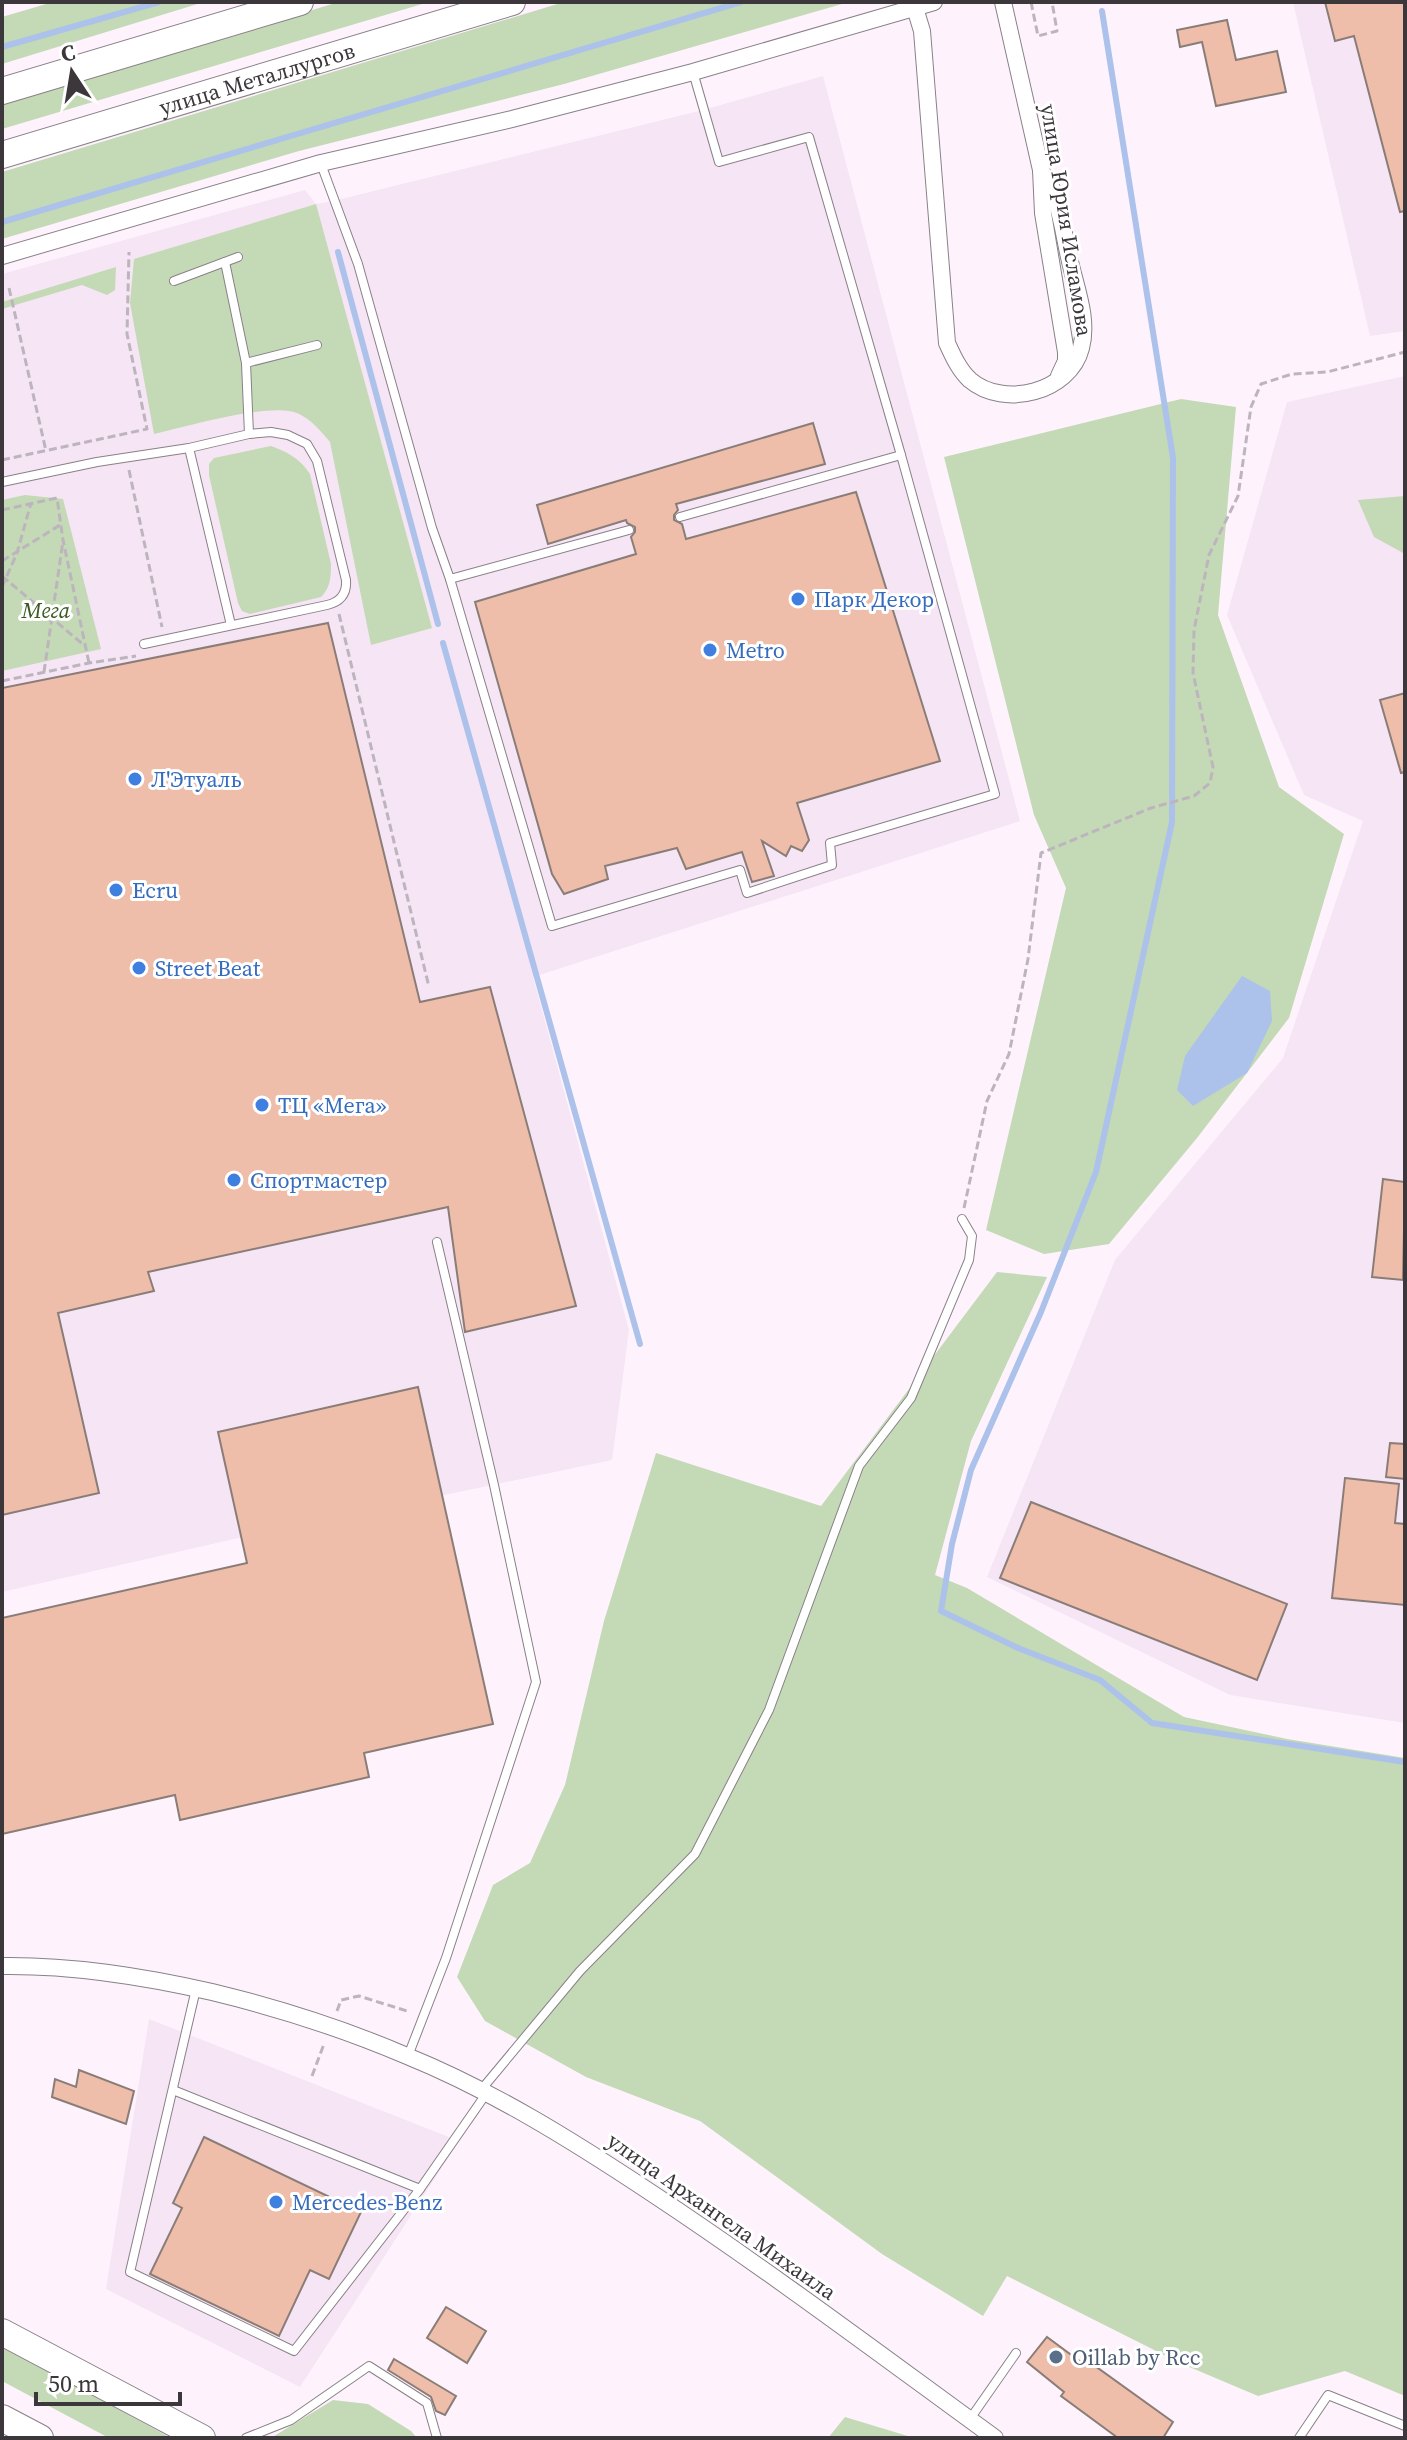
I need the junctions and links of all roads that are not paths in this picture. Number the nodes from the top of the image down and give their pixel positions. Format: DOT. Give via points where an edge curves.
graph roads {
  1 [pos="300,2"];
  2 [pos="512,2"];
  3 [pos="934,2"];
  4 [pos="1003,2"];
  5 [pos="915,8"];
  6 [pos="693,72"];
  7 [pos="2,91"];
  8 [pos="2,155"];
  9 [pos="321,163"];
  10 [pos="1041,170"];
  11 [pos="2,256"];
  12 [pos="238,257"];
  13 [pos="225,262"];
  14 [pos="174,281"];
  15 [pos="317,345"];
  16 [pos="246,363"];
  17 [pos="1051,384"];
  18 [pos="249,434"];
  19 [pos="189,448"];
  20 [pos="901,455"];
  21 [pos="2,482"];
  22 [pos="680,517"];
  23 [pos="629,530"];
  24 [pos="450,579"];
  25 [pos="231,625"];
  26 [pos="144,644"];
  27 [pos="962,1219"];
  28 [pos="437,1242"];
  29 [pos="2,1966"];
  30 [pos="196,1989"];
  31 [pos="408,2056"];
  32 [pos="173,2090"];
  33 [pos="483,2092"];
  34 [pos="420,2189"];
  35 [pos="2,2332"];
  36 [pos="1016,2353"];
  37 [pos="2,2418"];
  38 [pos="970,2420"];
  39 [pos="1405,2426"];
  40 [pos="1301,2436"];
  41 [pos="40,2438"];
  42 [pos="202,2438"];
  43 [pos="246,2438"];
  44 [pos="437,2438"];
  45 [pos="995,2438"];
  46 [pos="1313,2438"];
  1 -- 7 [label="main road"];
  2 -- 8 [label="main road, улица Металлургов"];
  3 -- 5 [label="street"];
  4 -- 10 [label="street, улица Юрия Исламова"];
  5 -- 6 [label="street"];
  5 -- 17 [label="street" via="922,31 947,343 971,381 995,392 1016,395"];
  6 -- 9 [label="street"];
  6 -- 20 [label="lane" via="719,162 809,137"];
  9 -- 11 [label="street"];
  9 -- 24 [label="lane" via="358,264"];
  10 -- 17 [label="street, улица Юрия Исламова" via="1066,352 1064,370"];
  10 -- 17 [label="street" via="1059,210 1083,328 1077,359"];
  12 -- 13 [label="lane"];
  13 -- 14 [label="lane"];
  13 -- 16 [label="lane"];
  15 -- 16 [label="lane"];
  16 -- 18 [label="lane"];
  18 -- 19 [label="lane"];
  18 -- 25 [label="lane" via="271,432 307,444 317,461 347,585 332,604"];
  19 -- 21 [label="lane"];
  19 -- 25 [label="lane"];
  20 -- 22 [label="lane"];
  20 -- 24 [label="lane" via="995,794 830,843 832,865 747,893 740,870 552,926"];
  23 -- 24 [label="lane"];
  25 -- 26 [label="lane"];
  27 -- 33 [label="lane" via="972,1236 969,1260 911,1398 859,1466 769,1710 695,1854 580,1971"];
  28 -- 31 [label="lane" via="536,1682 446,1958"];
  29 -- 30 [label="street, улица Архангела Михаила" via="92,1970"];
  30 -- 31 [label="street, улица Архангела Михаила" via="268,2006"];
  30 -- 32 [label="lane"];
  31 -- 33 [label="street, улица Архангела Михаила"];
  32 -- 34 [label="lane"];
  32 -- 34 [label="lane" via="130,2272 294,2351"];
  33 -- 34 [label="lane"];
  33 -- 38 [label="street, улица Архангела Михаила" via="577,2144 701,2226"];
  35 -- 42 [label="main road"];
  36 -- 38 [label="lane"];
  37 -- 41 [label="main road"];
  38 -- 45 [label="street, улица Архангела Михаила"];
  39 -- 40 [label="lane" via="1328,2395"];
  40 -- 46 [label="lane"];
  43 -- 44 [label="lane" via="291,2420 369,2366 427,2403"];
}
